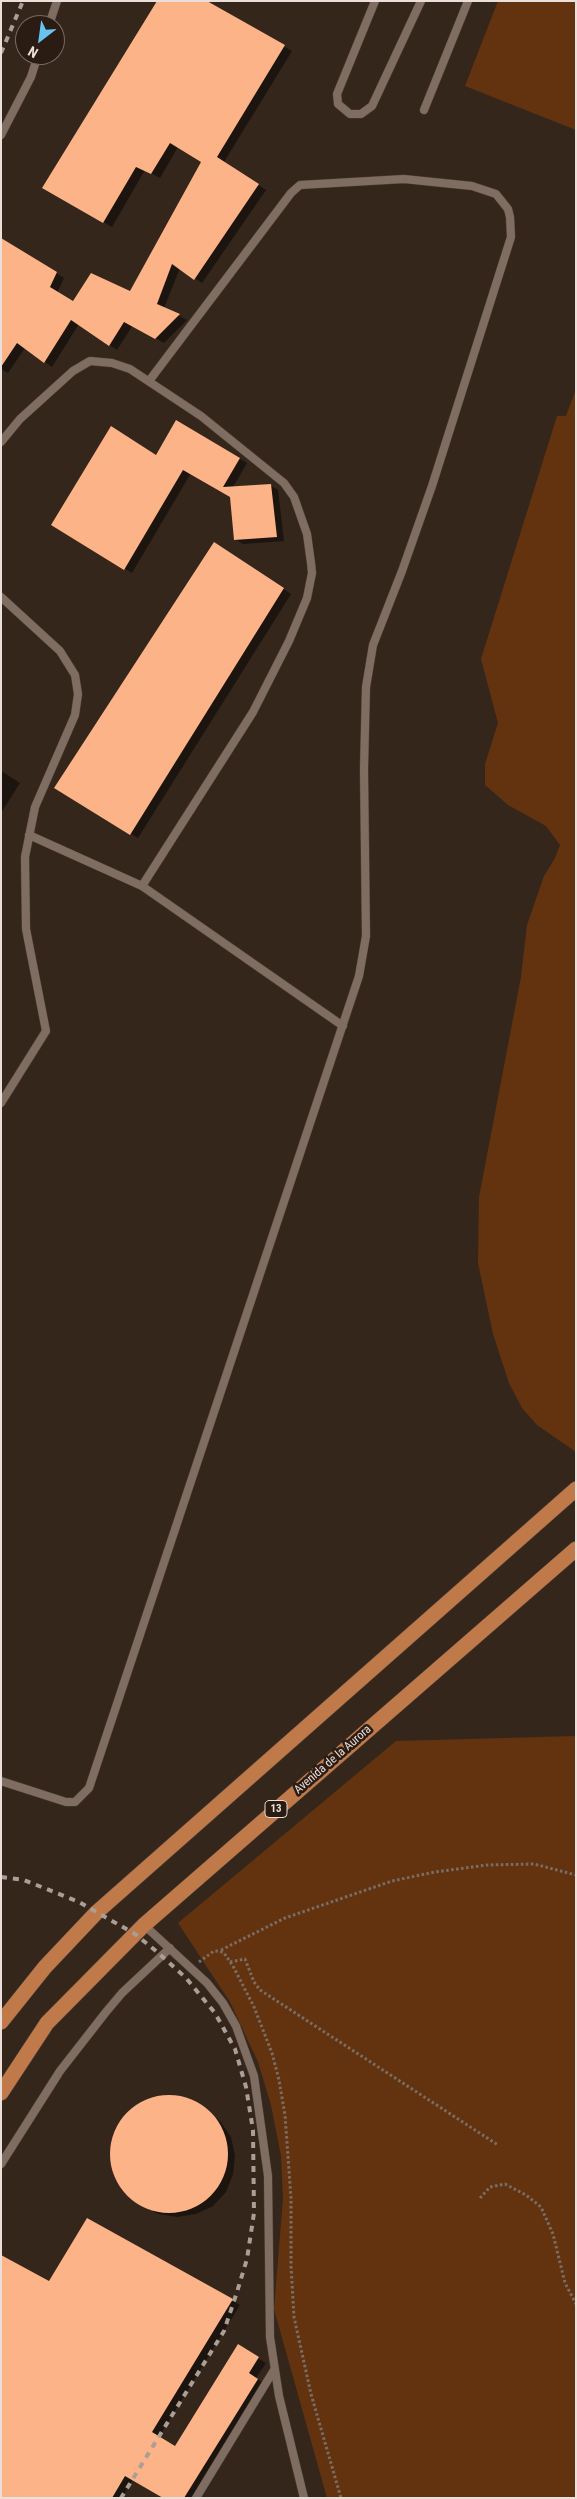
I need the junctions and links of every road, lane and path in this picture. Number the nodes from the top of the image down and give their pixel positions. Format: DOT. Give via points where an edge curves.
graph roads {
  1 [pos="57,1"];
  2 [pos="375,1"];
  3 [pos="421,1"];
  4 [pos="468,1"];
  5 [pos="52,15"];
  6 [pos="35,65"];
  7 [pos="424,110"];
  8 [pos="1,135"];
  9 [pos="150,381"];
  10 [pos="1,442"];
  11 [pos="1,597"];
  12 [pos="29,835"];
  13 [pos="142,886"];
  14 [pos="343,1026"];
  15 [pos="1,1103"];
  16 [pos="576,1489"];
  17 [pos="576,1549"];
  18 [pos="1,1781"];
  19 [pos="576,1875"];
  20 [pos="144,1925"];
  21 [pos="170,1948"];
  22 [pos="220,1950"];
  23 [pos="230,1962"];
  24 [pos="191,1968"];
  25 [pos="1,2022"];
  26 [pos="1,2093"];
  27 [pos="498,2145"];
  28 [pos="1,2164"];
  29 [pos="480,2198"];
  30 [pos="576,2304"];
  31 [pos="274,2370"];
  32 [pos="196,2498"];
  33 [pos="304,2498"];
  34 [pos="341,2498"];
  1 -- 5 [label="lane"];
  2 -- 3 [label="lane" via="337,94 338,104 350,114 361,114 372,106"];
  4 -- 7 [label="lane"];
  6 -- 8 [label="lane"];
  9 -- 10 [label="lane" via="130,368 112,362 90,361 52,388"];
  9 -- 13 [label="lane" via="201,416 284,483 294,497 305,527 312,573 307,598 289,641 252,712"];
  9 -- 14 [label="lane" via="291,193 300,186 404,179 472,186 496,194 508,209 511,237 432,486 373,645 366,687 364,769 366,936 359,976"];
  11 -- 12 [label="lane" via="60,651 70,664 77,684 75,715 35,806"];
  12 -- 13 [label="lane"];
  12 -- 15 [label="lane" via="24,875 26,929 46,1031"];
  13 -- 14 [label="lane"];
  14 -- 18 [label="lane" via="88,1788 75,1802 66,1802"];
  16 -- 25 [label="main road" via="97,1912 45,1967"];
  17 -- 20 [label="main road, Avenida de la Aurora / 13"];
  19 -- 22 [label="path" via="534,1864 487,1864 434,1872 320,1905 285,1918"];
  20 -- 21 [label="lane"];
  20 -- 26 [label="main road, Avenida de la Aurora / 13" via="47,2023"];
  21 -- 24 [label="lane"];
  21 -- 28 [label="lane" via="106,2012 60,2071"];
  22 -- 23 [label="path"];
  22 -- 24 [label="path"];
  23 -- 27 [label="path" via="245,1959 260,1990"];
  23 -- 34 [label="path" via="254,2006 279,2080 291,2198 294,2317 311,2394"];
  24 -- 31 [label="lane" via="228,2010 254,2076 268,2176 268,2301"];
  29 -- 30 [label="path" via="490,2188 505,2184 541,2206 553,2234 565,2283"];
  31 -- 32 [label="lane"];
  31 -- 33 [label="lane"];
}
